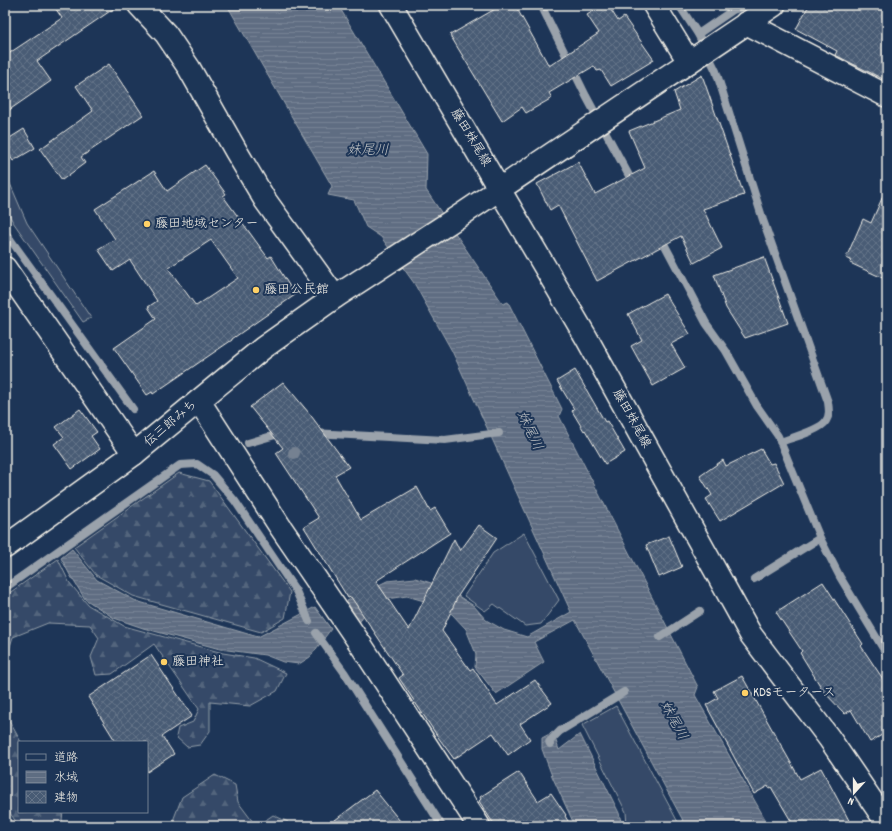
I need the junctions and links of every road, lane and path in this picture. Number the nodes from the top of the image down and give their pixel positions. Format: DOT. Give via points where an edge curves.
graph roads {
  1 [pos="138,5"];
  2 [pos="391,5"];
  3 [pos="654,5"];
  4 [pos="774,5"];
  5 [pos="746,23"];
  6 [pos="692,59"];
  7 [pos="887,96"];
  8 [pos="500,189"];
  9 [pos="5,268"];
  10 [pos="335,297"];
  11 [pos="199,401"];
  12 [pos="134,454"];
  13 [pos="5,547"];
  14 [pos="887,822"];
  15 [pos="479,826"];
  1 -- 10 [label="street" via="166,34 189,68 266,200"];
  2 -- 8 [label="street, 藤田妹尾線"];
  3 -- 6 [label="street"];
  4 -- 5 [label="street, 伝三郎みち"];
  5 -- 6 [label="street, 伝三郎みち"];
  5 -- 7 [label="street"];
  6 -- 8 [label="street, 伝三郎みち"];
  8 -- 10 [label="street, 伝三郎みち"];
  8 -- 14 [label="street, 藤田妹尾線" via="586,337 751,635 829,738"];
  9 -- 12 [label="street"];
  10 -- 11 [label="street, 伝三郎みち" via="263,348"];
  11 -- 12 [label="street, 伝三郎みち"];
  11 -- 15 [label="street"];
  12 -- 13 [label="street, 伝三郎みち"];
}
